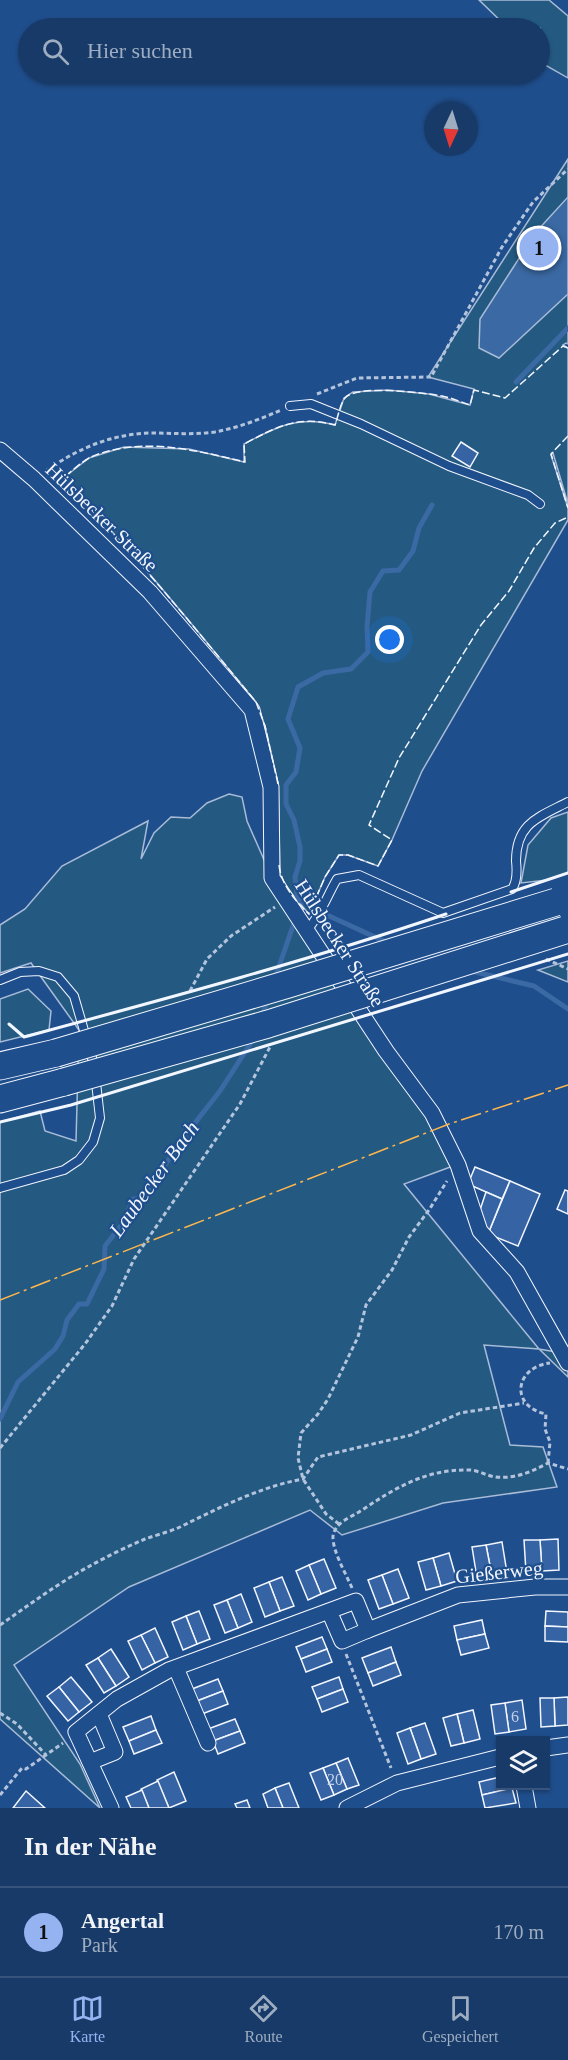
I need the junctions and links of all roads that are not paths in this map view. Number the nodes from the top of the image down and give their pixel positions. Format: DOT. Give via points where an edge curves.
graph roads {
  1 [pos="291,406"];
  2 [pos="0,450"];
  3 [pos="540,504"];
  4 [pos="568,802"];
  5 [pos="562,900"];
  6 [pos="311,925"];
  7 [pos="567,930"];
  8 [pos="0,980"];
  9 [pos="0,1066"];
  10 [pos="0,1099"];
  11 [pos="0,1188"];
  12 [pos="562,1362"];
  13 [pos="568,1587"];
  14 [pos="329,1611"];
  15 [pos="368,1630"];
  16 [pos="176,1668"];
  17 [pos="99,1714"];
  18 [pos="208,1743"];
  19 [pos="568,1745"];
  20 [pos="550,1747"];
  21 [pos="496,1758"];
  22 [pos="90,1762"];
  23 [pos="525,1790"];
  24 [pos="365,1804"];
  25 [pos="111,1808"];
  26 [pos="347,1808"];
  27 [pos="528,1808"];
  1 -- 3 [label="lane" via="311,404 362,424 449,466 528,495"];
  2 -- 6 [label="street, Hülsbecker Straße" via="150,592 252,710 271,787 272,878"];
  4 -- 6 [label="lane" via="525,827 516,851 512,889 443,913 359,875 337,879"];
  5 -- 9 [label="highway, bridge" via="56,1053"];
  6 -- 12 [label="street, Hülsbecker Straße" via="386,1051 432,1113 458,1165 480,1231 516,1272"];
  7 -- 10 [label="highway, bridge" via="268,1024"];
  8 -- 11 [label="lane" via="20,972 39,972 58,977 74,996 94,1065 100,1118 93,1142 79,1160 64,1170"];
  13 -- 15 [label="street, Gießerweg" via="458,1595"];
  14 -- 15 [label="street" via="356,1601"];
  14 -- 15 [label="street, Gießerweg" via="342,1641"];
  14 -- 16 [label="street"];
  16 -- 17 [label="street" via="117,1699"];
  16 -- 18 [label="street"];
  17 -- 22 [label="street" via="76,1732"];
  17 -- 22 [label="street" via="115,1752"];
  19 -- 20 [label="street"];
  21 -- 24 [label="street" via="397,1783"];
  22 -- 25 [label="street"];
  23 -- 27 [label="street"];
  24 -- 26 [label="street"];
}
